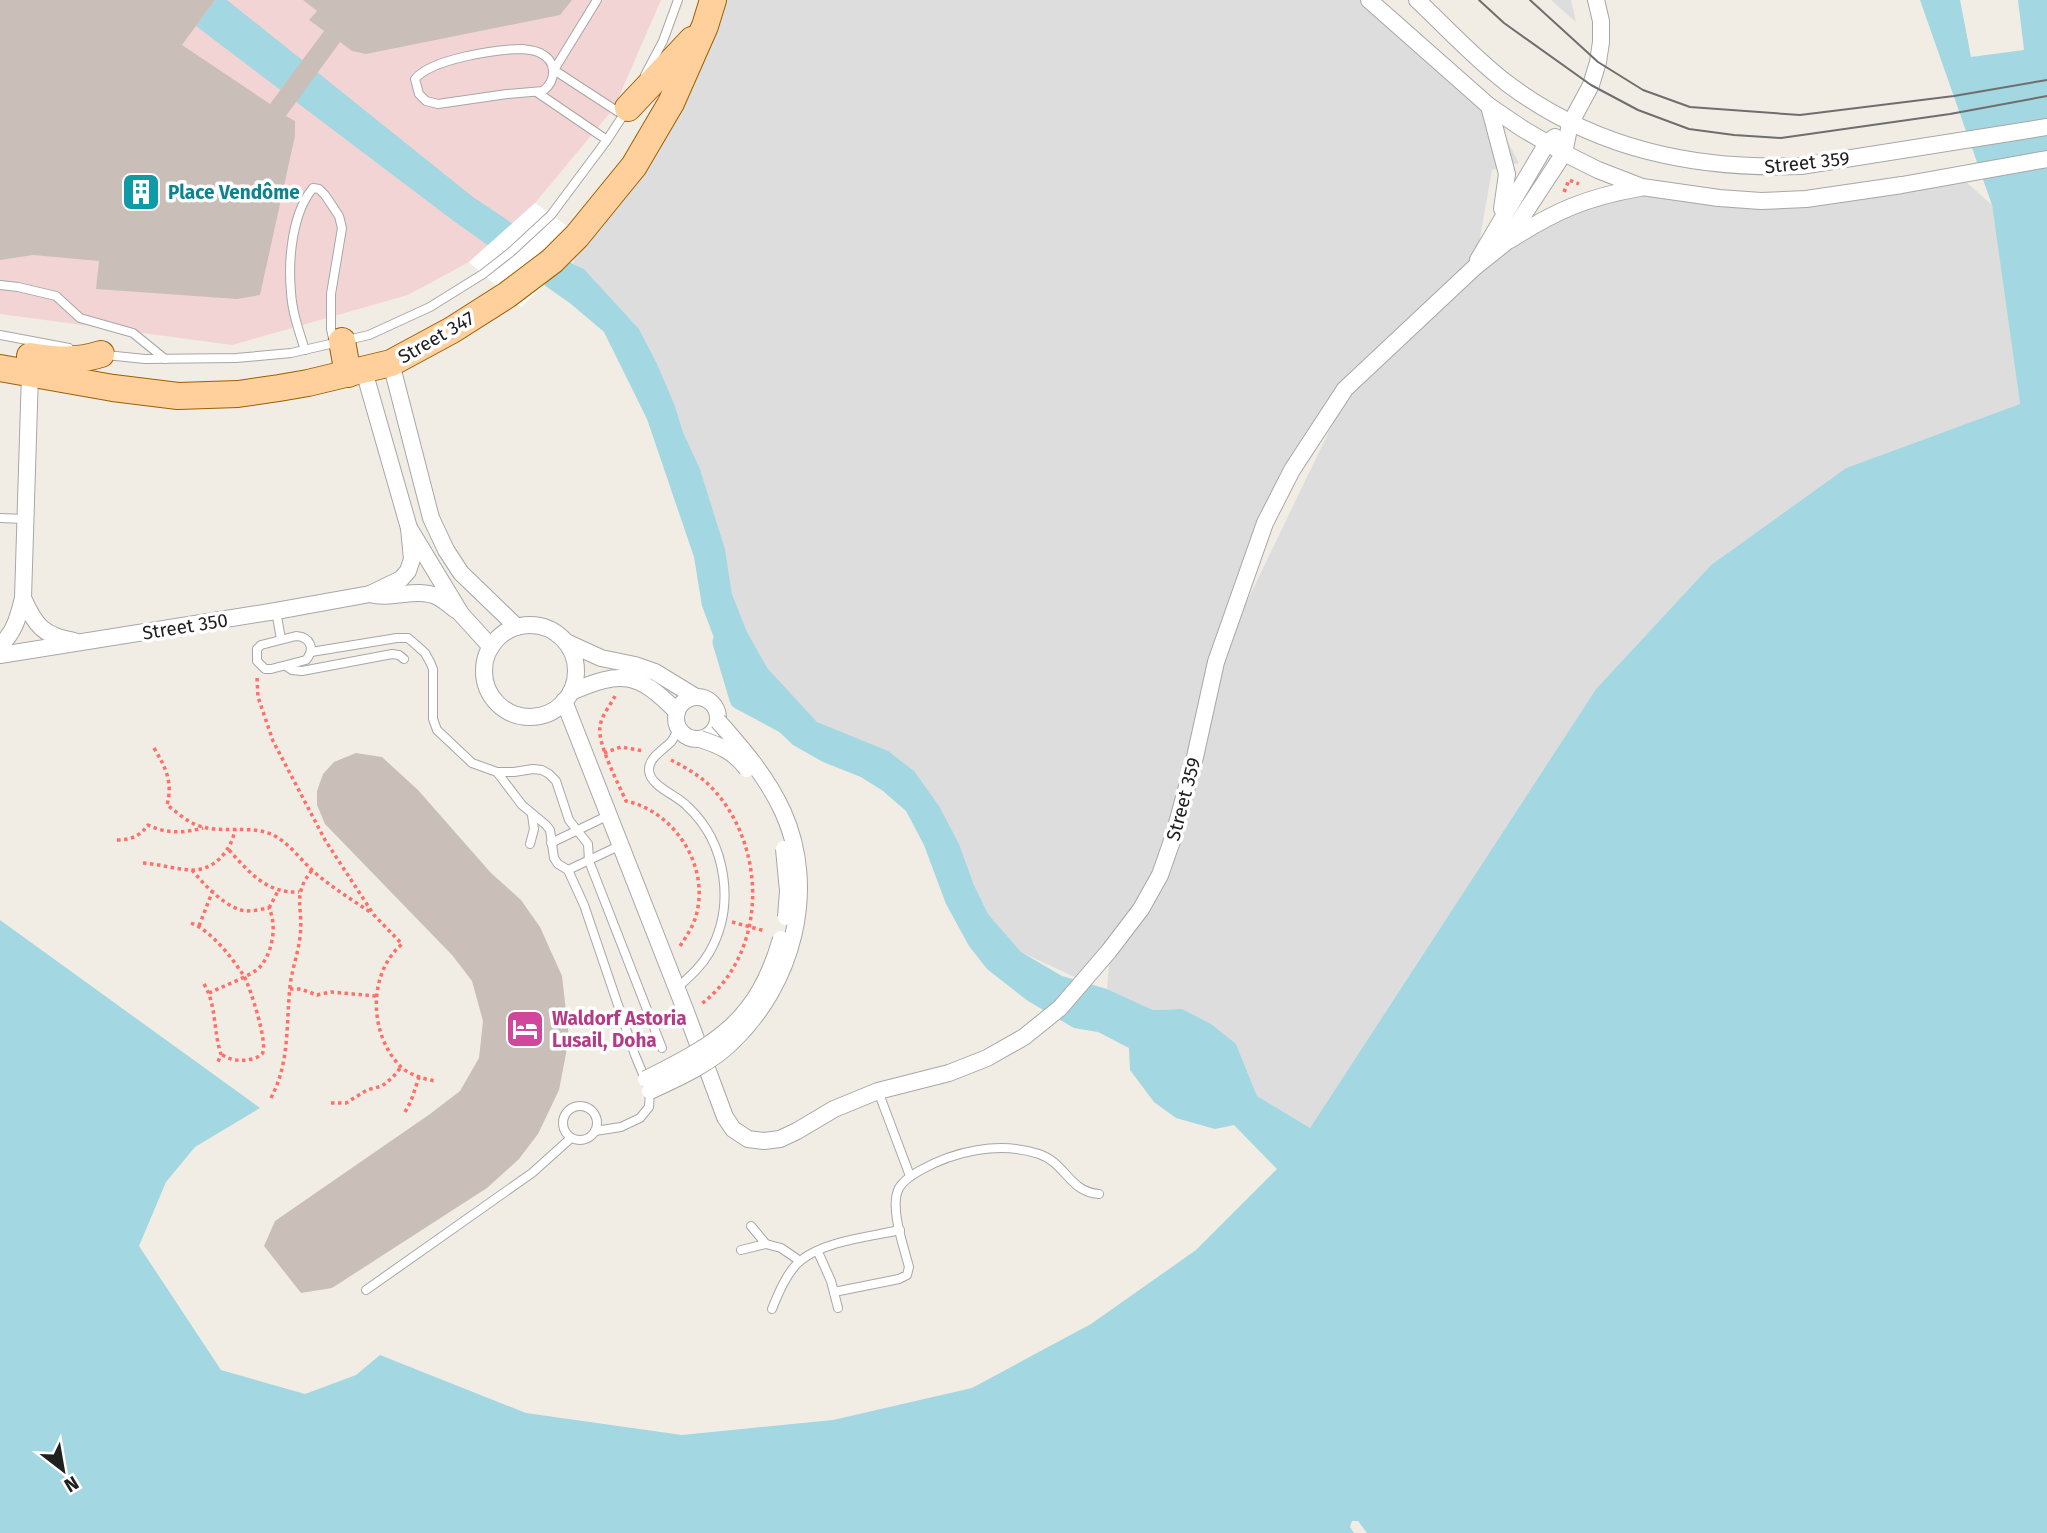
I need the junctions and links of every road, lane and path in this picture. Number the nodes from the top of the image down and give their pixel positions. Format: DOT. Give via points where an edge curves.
graph roads {
  1 [pos="597,0"];
  2 [pos="678,0"];
  3 [pos="713,0"];
  4 [pos="1369,0"];
  5 [pos="1417,0"];
  6 [pos="1595,0"];
  7 [pos="705,26"];
  8 [pos="554,70"];
  9 [pos="538,93"];
  10 [pos="1489,106"];
  11 [pos="626,112"];
  12 [pos="1570,124"];
  13 [pos="2047,127"];
  14 [pos="607,140"];
  15 [pos="1547,143"];
  16 [pos="1564,153"];
  17 [pos="2047,159"];
  18 [pos="1642,187"];
  19 [pos="1498,225"];
  20 [pos="1505,243"];
  21 [pos="1475,267"];
  22 [pos="0,285"];
  23 [pos="0,335"];
  24 [pos="338,342"];
  25 [pos="0,350"];
  26 [pos="305,350"];
  27 [pos="101,354"];
  28 [pos="165,359"];
  29 [pos="391,363"];
  30 [pos="0,368"];
  31 [pos="356,372"];
  32 [pos="30,373"];
  33 [pos="0,518"];
  34 [pos="25,519"];
  35 [pos="409,528"];
  36 [pos="370,594"];
  37 [pos="23,598"];
  38 [pos="276,611"];
  39 [pos="461,614"];
  40 [pos="517,627"];
  41 [pos="281,639"];
  42 [pos="83,642"];
  43 [pos="566,642"];
  44 [pos="0,646"];
  45 [pos="491,647"];
  46 [pos="311,652"];
  47 [pos="0,655"];
  48 [pos="404,659"];
  49 [pos="260,666"];
  50 [pos="286,666"];
  51 [pos="620,678"];
  52 [pos="568,697"];
  53 [pos="696,697"];
  54 [pos="678,720"];
  55 [pos="718,721"];
  56 [pos="700,739"];
  57 [pos="154,748"];
  58 [pos="497,772"];
  59 [pos="532,815"];
  60 [pos="609,815"];
  61 [pos="205,828"];
  62 [pos="235,829"];
  63 [pos="578,831"];
  64 [pos="117,840"];
  65 [pos="551,843"];
  66 [pos="530,844"];
  67 [pos="621,845"];
  68 [pos="229,849"];
  69 [pos="589,861"];
  70 [pos="143,863"];
  71 [pos="192,870"];
  72 [pos="312,870"];
  73 [pos="568,870"];
  74 [pos="213,890"];
  75 [pos="278,891"];
  76 [pos="299,892"];
  77 [pos="269,908"];
  78 [pos="374,915"];
  79 [pos="722,919"];
  80 [pos="191,923"];
  81 [pos="199,926"];
  82 [pos="767,932"];
  83 [pos="691,975"];
  84 [pos="244,976"];
  85 [pos="204,984"];
  86 [pos="677,988"];
  87 [pos="290,989"];
  88 [pos="209,992"];
  89 [pos="376,996"];
  90 [pos="702,1004"];
  91 [pos="662,1048"];
  92 [pos="221,1054"];
  93 [pos="218,1062"];
  94 [pos="401,1067"];
  95 [pos="419,1077"];
  96 [pos="435,1082"];
  97 [pos="648,1085"];
  98 [pos="878,1091"];
  99 [pos="271,1098"];
  100 [pos="331,1103"];
  101 [pos="405,1112"];
  102 [pos="594,1131"];
  103 [pos="571,1138"];
  104 [pos="910,1176"];
  105 [pos="1100,1194"];
  106 [pos="751,1226"];
  107 [pos="900,1230"];
  108 [pos="766,1244"];
  109 [pos="741,1250"];
  110 [pos="818,1252"];
  111 [pos="800,1261"];
  112 [pos="366,1290"];
  113 [pos="835,1292"];
  114 [pos="838,1308"];
  115 [pos="772,1309"];
  1 -- 8 [label="lane"];
  2 -- 11 [label="lane, Street 347" via="663,41"];
  3 -- 7 [label="main road, Street 347"];
  4 -- 10 [label="street, Street 359"];
  5 -- 12 [label="street, Street 359" via="1507,83"];
  6 -- 12 [label="street" via="1601,22 1598,62"];
  7 -- 11 [label="main road"];
  7 -- 29 [label="main road, Street 347" via="671,103 634,166 577,236 508,295"];
  8 -- 9 [label="lane" via="548,88"];
  8 -- 9 [label="lane" via="534,51 489,51 431,68 415,79 426,101 438,104"];
  8 -- 11 [label="lane"];
  9 -- 14 [label="lane"];
  10 -- 15 [label="street, Street 359"];
  10 -- 19 [label="street, Street 359" via="1507,174"];
  11 -- 14 [label="lane, Street 347"];
  12 -- 13 [label="street, Street 359" via="1673,158 1760,168 1801,166"];
  12 -- 15 [label="street, Street 359"];
  12 -- 16 [label="street, Street 359"];
  14 -- 24 [label="lane, Street 347" via="551,215 482,274 430,307 369,335"];
  15 -- 16 [label="street, Street 359"];
  15 -- 19 [label="street, Street 359"];
  16 -- 18 [label="street, Street 359"];
  16 -- 20 [label="street, Street 359"];
  17 -- 18 [label="street, Street 359" via="1806,199 1719,198"];
  18 -- 20 [label="street, Street 359" via="1579,202"];
  19 -- 21 [label="street, Street 359"];
  20 -- 21 [label="street, Street 359"];
  21 -- 98 [label="street, Street 359" via="1345,389 1292,470 1265,523 1216,662 1173,838 1160,875 1141,908 1060,1008 1024,1037 949,1073"];
  22 -- 28 [label="lane" via="56,296 80,318 133,333"];
  23 -- 27 [label="lane, Street 347"];
  24 -- 26 [label="lane, Street 347"];
  24 -- 26 [label="lane" via="331,329 331,294 342,228 325,195 313,188 299,214 290,274"];
  24 -- 31 [label="main road"];
  25 -- 27 [label="main road" via="66,360"];
  26 -- 28 [label="lane, Street 347" via="236,358"];
  27 -- 28 [label="lane, Street 347"];
  29 -- 31 [label="main road, Street 347"];
  29 -- 40 [label="street" via="431,518 446,550 461,573"];
  30 -- 32 [label="main road, Street 347"];
  31 -- 32 [label="main road, Street 347" via="238,394 178,396"];
  31 -- 35 [label="street"];
  32 -- 34 [label="street"];
  33 -- 34 [label="lane"];
  34 -- 37 [label="street"];
  35 -- 36 [label="street" via="412,559 408,571"];
  35 -- 39 [label="street"];
  36 -- 38 [label="street, Street 350"];
  36 -- 39 [label="street" via="424,593 437,596"];
  37 -- 42 [label="street" via="43,631"];
  37 -- 44 [label="street" via="17,624"];
  38 -- 41 [label="lane"];
  38 -- 42 [label="street, Street 350"];
  39 -- 45 [label="street"];
  40 -- 43 [label="street" via="539,626"];
  40 -- 45 [label="street"];
  41 -- 46 [label="lane" via="302,636 311,644"];
  41 -- 49 [label="lane" via="257,649"];
  42 -- 47 [label="street, Street 350"];
  43 -- 52 [label="street" via="576,672"];
  43 -- 53 [label="street" via="601,658 655,672"];
  45 -- 52 [label="street" via="484,665 486,684 503,708 530,717 549,713"];
  46 -- 50 [label="lane" via="306,660"];
  46 -- 58 [label="lane" via="408,638 425,653 433,670 437,730 472,763"];
  48 -- 50 [label="lane" via="392,654 302,671"];
  49 -- 50 [label="lane"];
  49 -- 78 [label="path" via="258,697 273,741 325,840"];
  51 -- 52 [label="street" via="600,681"];
  51 -- 54 [label="street" via="651,688"];
  51 -- 83 [label="path" via="600,725 601,738 626,801 650,810 669,825 694,864 698,907 680,946"];
  52 -- 60 [label="street"];
  53 -- 54 [label="street" via="682,705"];
  53 -- 55 [label="street" via="713,705"];
  54 -- 56 [label="street" via="684,734"];
  54 -- 79 [label="lane" via="673,739 650,763 649,772 698,816 715,844 724,874"];
  55 -- 56 [label="street" via="711,734"];
  55 -- 97 [label="street, bridge" via="762,774 790,831 800,890 795,928 773,991 731,1044 709,1060"];
  56 -- 97 [label="street, bridge" via="720,746 743,764 773,814 785,854 785,924 776,956 748,1010 723,1035"];
  57 -- 61 [label="path" via="170,781 167,805"];
  58 -- 59 [label="lane"];
  58 -- 63 [label="lane" via="533,769 549,774"];
  59 -- 65 [label="lane" via="550,830"];
  59 -- 66 [label="lane"];
  60 -- 63 [label="lane"];
  60 -- 67 [label="street"];
  61 -- 62 [label="path"];
  61 -- 64 [label="path" via="180,833 148,825 142,834"];
  62 -- 68 [label="path"];
  62 -- 72 [label="path" via="273,835"];
  63 -- 65 [label="lane"];
  63 -- 69 [label="lane" via="587,844"];
  65 -- 73 [label="lane" via="554,858"];
  67 -- 69 [label="lane"];
  67 -- 86 [label="street"];
  68 -- 71 [label="path"];
  68 -- 75 [label="path" via="258,880"];
  69 -- 73 [label="lane"];
  69 -- 91 [label="lane"];
  70 -- 71 [label="path"];
  71 -- 74 [label="path"];
  72 -- 76 [label="path"];
  72 -- 78 [label="path"];
  73 -- 97 [label="lane"];
  74 -- 77 [label="path" via="222,901 244,911"];
  74 -- 81 [label="path"];
  75 -- 76 [label="path"];
  75 -- 77 [label="path"];
  76 -- 87 [label="path" via="301,934"];
  77 -- 84 [label="path" via="274,918 269,950 260,968"];
  78 -- 89 [label="path" via="401,944 386,965"];
  79 -- 82 [label="path"];
  79 -- 83 [label="lane" via="709,952"];
  80 -- 81 [label="path"];
  81 -- 84 [label="path"];
  83 -- 86 [label="lane"];
  83 -- 90 [label="path"];
  84 -- 88 [label="path"];
  84 -- 92 [label="path" via="264,1050 254,1059 230,1060"];
  85 -- 88 [label="path"];
  86 -- 98 [label="street, Street 359" via="725,1117 748,1139 780,1139"];
  87 -- 89 [label="path" via="317,995"];
  87 -- 99 [label="path" via="283,1070"];
  88 -- 92 [label="path"];
  89 -- 94 [label="path" via="382,1033"];
  92 -- 93 [label="path"];
  94 -- 95 [label="path"];
  94 -- 100 [label="path" via="382,1086 346,1103"];
  95 -- 96 [label="path"];
  95 -- 101 [label="path"];
  97 -- 102 [label="lane" via="649,1107 640,1118"];
  98 -- 104 [label="lane"];
  102 -- 103 [label="lane" via="584,1139"];
  102 -- 103 [label="lane" via="593,1112 575,1107 562,1121"];
  103 -- 112 [label="lane" via="532,1173"];
  104 -- 105 [label="lane" via="940,1159 972,1150 1010,1149 1040,1154 1078,1188"];
  104 -- 107 [label="lane" via="899,1188 895,1204"];
  106 -- 108 [label="lane"];
  107 -- 110 [label="lane"];
  107 -- 113 [label="lane" via="907,1275"];
  108 -- 109 [label="lane"];
  108 -- 111 [label="lane"];
  110 -- 111 [label="lane"];
  110 -- 113 [label="lane"];
  111 -- 115 [label="lane"];
  113 -- 114 [label="lane"];
}
